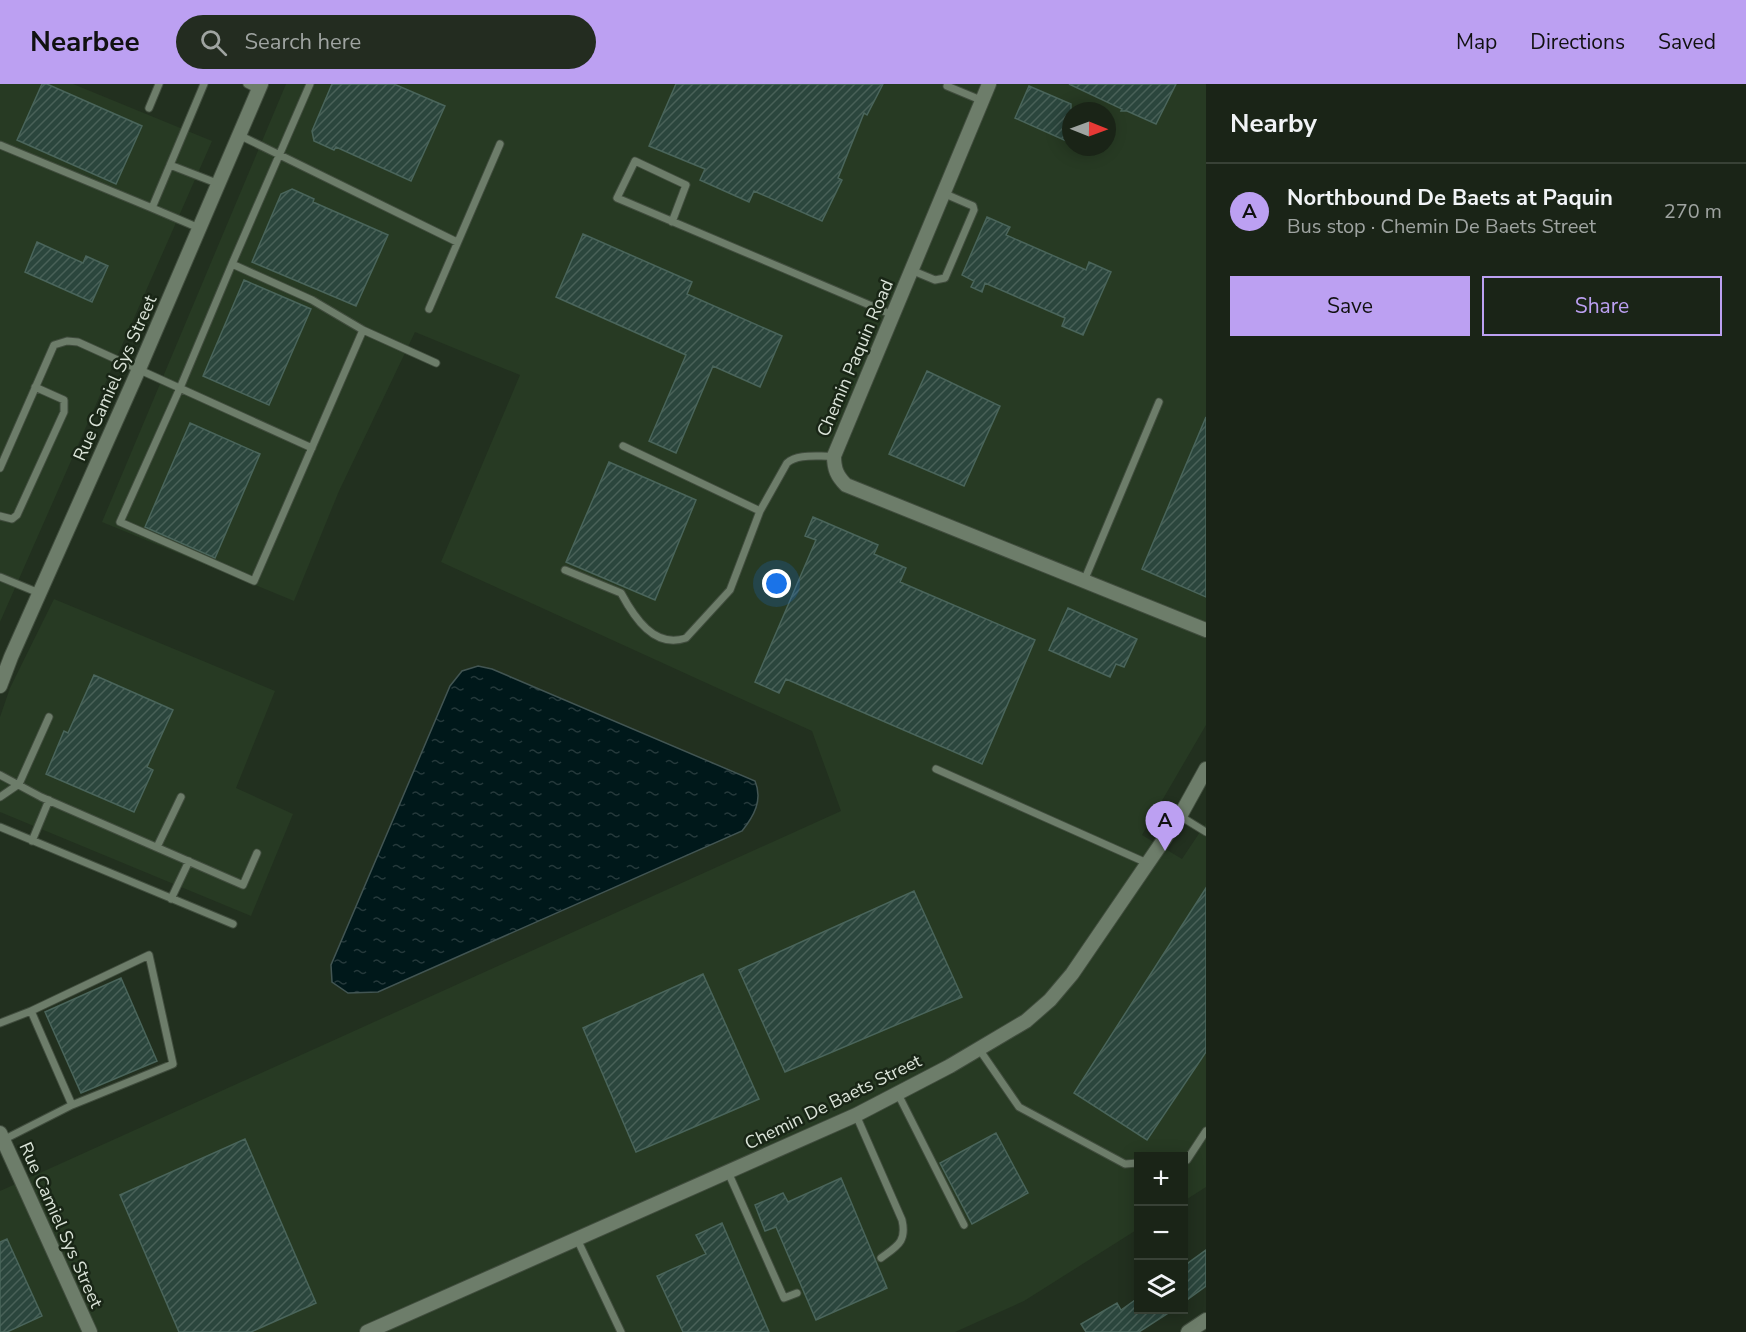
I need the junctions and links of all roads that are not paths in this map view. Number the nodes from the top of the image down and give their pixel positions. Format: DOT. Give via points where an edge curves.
graph roads {
  1 [pos="159,84"];
  2 [pos="204,84"];
  3 [pos="310,84"];
  4 [pos="989,84"];
  5 [pos="256,86"];
  6 [pos="947,86"];
  7 [pos="983,101"];
  8 [pos="149,108"];
  9 [pos="239,135"];
  10 [pos="500,144"];
  11 [pos="0,145"];
  12 [pos="281,155"];
  13 [pos="170,165"];
  14 [pos="219,184"];
  15 [pos="943,193"];
  16 [pos="152,208"];
  17 [pos="672,222"];
  18 [pos="200,228"];
  19 [pos="457,242"];
  20 [pos="232,264"];
  21 [pos="911,270"];
  22 [pos="429,309"];
  23 [pos="893,315"];
  24 [pos="363,330"];
  25 [pos="436,363"];
  26 [pos="139,369"];
  27 [pos="35,387"];
  28 [pos="180,388"];
  29 [pos="1159,402"];
  30 [pos="623,446"];
  31 [pos="312,448"];
  32 [pos="834,456"];
  33 [pos="0,468"];
  34 [pos="760,511"];
  35 [pos="0,516"];
  36 [pos="565,570"];
  37 [pos="0,577"];
  38 [pos="1084,581"];
  39 [pos="39,593"];
  40 [pos="1206,630"];
  41 [pos="6,654"];
  42 [pos="0,686"];
  43 [pos="49,717"];
  44 [pos="936,769"];
  45 [pos="1206,769"];
  46 [pos="0,775"];
  47 [pos="19,784"];
  48 [pos="0,797"];
  49 [pos="181,797"];
  50 [pos="49,800"];
  51 [pos="1180,816"];
  52 [pos="0,827"];
  53 [pos="1206,832"];
  54 [pos="32,841"];
  55 [pos="157,847"];
  56 [pos="256,853"];
  57 [pos="189,861"];
  58 [pos="1147,863"];
  59 [pos="171,899"];
  60 [pos="233,924"];
  61 [pos="31,1011"];
  62 [pos="0,1023"];
  63 [pos="980,1049"];
  64 [pos="898,1094"];
  65 [pos="72,1105"];
  66 [pos="856,1115"];
  67 [pos="1206,1131"];
  68 [pos="2,1136"];
  69 [pos="1188,1158"];
  70 [pos="1134,1163"];
  71 [pos="728,1172"];
  72 [pos="964,1225"];
  73 [pos="577,1239"];
  74 [pos="881,1258"];
  75 [pos="798,1293"];
  76 [pos="1206,1320"];
  77 [pos="90,1332"];
  78 [pos="366,1332"];
  79 [pos="621,1332"];
  80 [pos="1188,1332"];
  1 -- 8 [label="lane"];
  2 -- 13 [label="lane"];
  3 -- 12 [label="lane"];
  4 -- 7 [label="street, Chemin Paquin Road"];
  5 -- 9 [label="street, Rue Camiel Sys Street"];
  6 -- 7 [label="lane"];
  7 -- 15 [label="street, Chemin Paquin Road"];
  9 -- 12 [label="lane"];
  9 -- 14 [label="street, Rue Camiel Sys Street"];
  10 -- 19 [label="lane"];
  11 -- 16 [label="lane"];
  12 -- 19 [label="lane"];
  12 -- 20 [label="lane"];
  13 -- 14 [label="lane"];
  13 -- 16 [label="lane"];
  14 -- 18 [label="street, Rue Camiel Sys Street"];
  15 -- 21 [label="street, Chemin Paquin Road"];
  15 -- 21 [label="lane" via="973,206 974,210 945,278 935,279"];
  16 -- 18 [label="lane"];
  17 -- 17 [label="lane" via="617,198 635,161 686,185"];
  17 -- 23 [label="lane"];
  18 -- 26 [label="street, Rue Camiel Sys Street"];
  19 -- 22 [label="lane"];
  20 -- 24 [label="lane" via="312,300"];
  20 -- 28 [label="lane"];
  21 -- 23 [label="street, Chemin Paquin Road"];
  23 -- 32 [label="street, Chemin Paquin Road"];
  24 -- 25 [label="lane"];
  24 -- 31 [label="lane"];
  26 -- 27 [label="lane" via="78,342 67,341 54,345"];
  26 -- 28 [label="lane"];
  26 -- 39 [label="street, Rue Camiel Sys Street"];
  27 -- 33 [label="lane"];
  27 -- 35 [label="lane" via="64,400 64,412 17,515 12,519"];
  28 -- 31 [label="lane"];
  28 -- 31 [label="lane" via="120,522 254,581"];
  29 -- 38 [label="lane"];
  30 -- 34 [label="lane"];
  32 -- 34 [label="lane" via="791,459"];
  32 -- 38 [label="street, Chemin Paquin Road" via="838,477 846,485"];
  34 -- 36 [label="lane" via="730,590 686,638 677,641 654,635 642,625 621,593"];
  37 -- 39 [label="lane"];
  38 -- 40 [label="street, Chemin Paquin Road"];
  39 -- 41 [label="street, Rue Camiel Sys Street"];
  41 -- 42 [label="street, Rue Camiel Sys Street"];
  43 -- 47 [label="lane"];
  44 -- 58 [label="lane"];
  45 -- 51 [label="street, Chemin De Baets Street"];
  46 -- 47 [label="lane"];
  47 -- 48 [label="lane"];
  47 -- 50 [label="lane"];
  49 -- 55 [label="lane"];
  50 -- 54 [label="lane"];
  50 -- 55 [label="lane"];
  51 -- 53 [label="lane"];
  51 -- 58 [label="street, Chemin De Baets Street"];
  52 -- 54 [label="lane"];
  54 -- 59 [label="lane"];
  55 -- 57 [label="lane"];
  56 -- 57 [label="lane" via="243,885"];
  57 -- 59 [label="lane"];
  58 -- 63 [label="street, Chemin De Baets Street" via="1072,974 1050,999 1026,1021"];
  59 -- 60 [label="lane"];
  61 -- 62 [label="lane"];
  61 -- 65 [label="lane"];
  61 -- 65 [label="lane" via="149,955 173,1064"];
  63 -- 64 [label="street, Chemin De Baets Street"];
  63 -- 70 [label="lane" via="1019,1107 1125,1164"];
  64 -- 66 [label="street, Chemin De Baets Street"];
  64 -- 72 [label="lane"];
  65 -- 68 [label="lane"];
  66 -- 71 [label="street, Chemin De Baets Street"];
  66 -- 74 [label="lane" via="902,1220 900,1244"];
  67 -- 69 [label="lane"];
  68 -- 77 [label="street, Rue Camiel Sys Street"];
  71 -- 73 [label="street, Chemin De Baets Street"];
  71 -- 75 [label="lane" via="784,1299"];
  73 -- 78 [label="street, Chemin De Baets Street"];
  73 -- 79 [label="lane"];
  76 -- 80 [label="street"];
}
